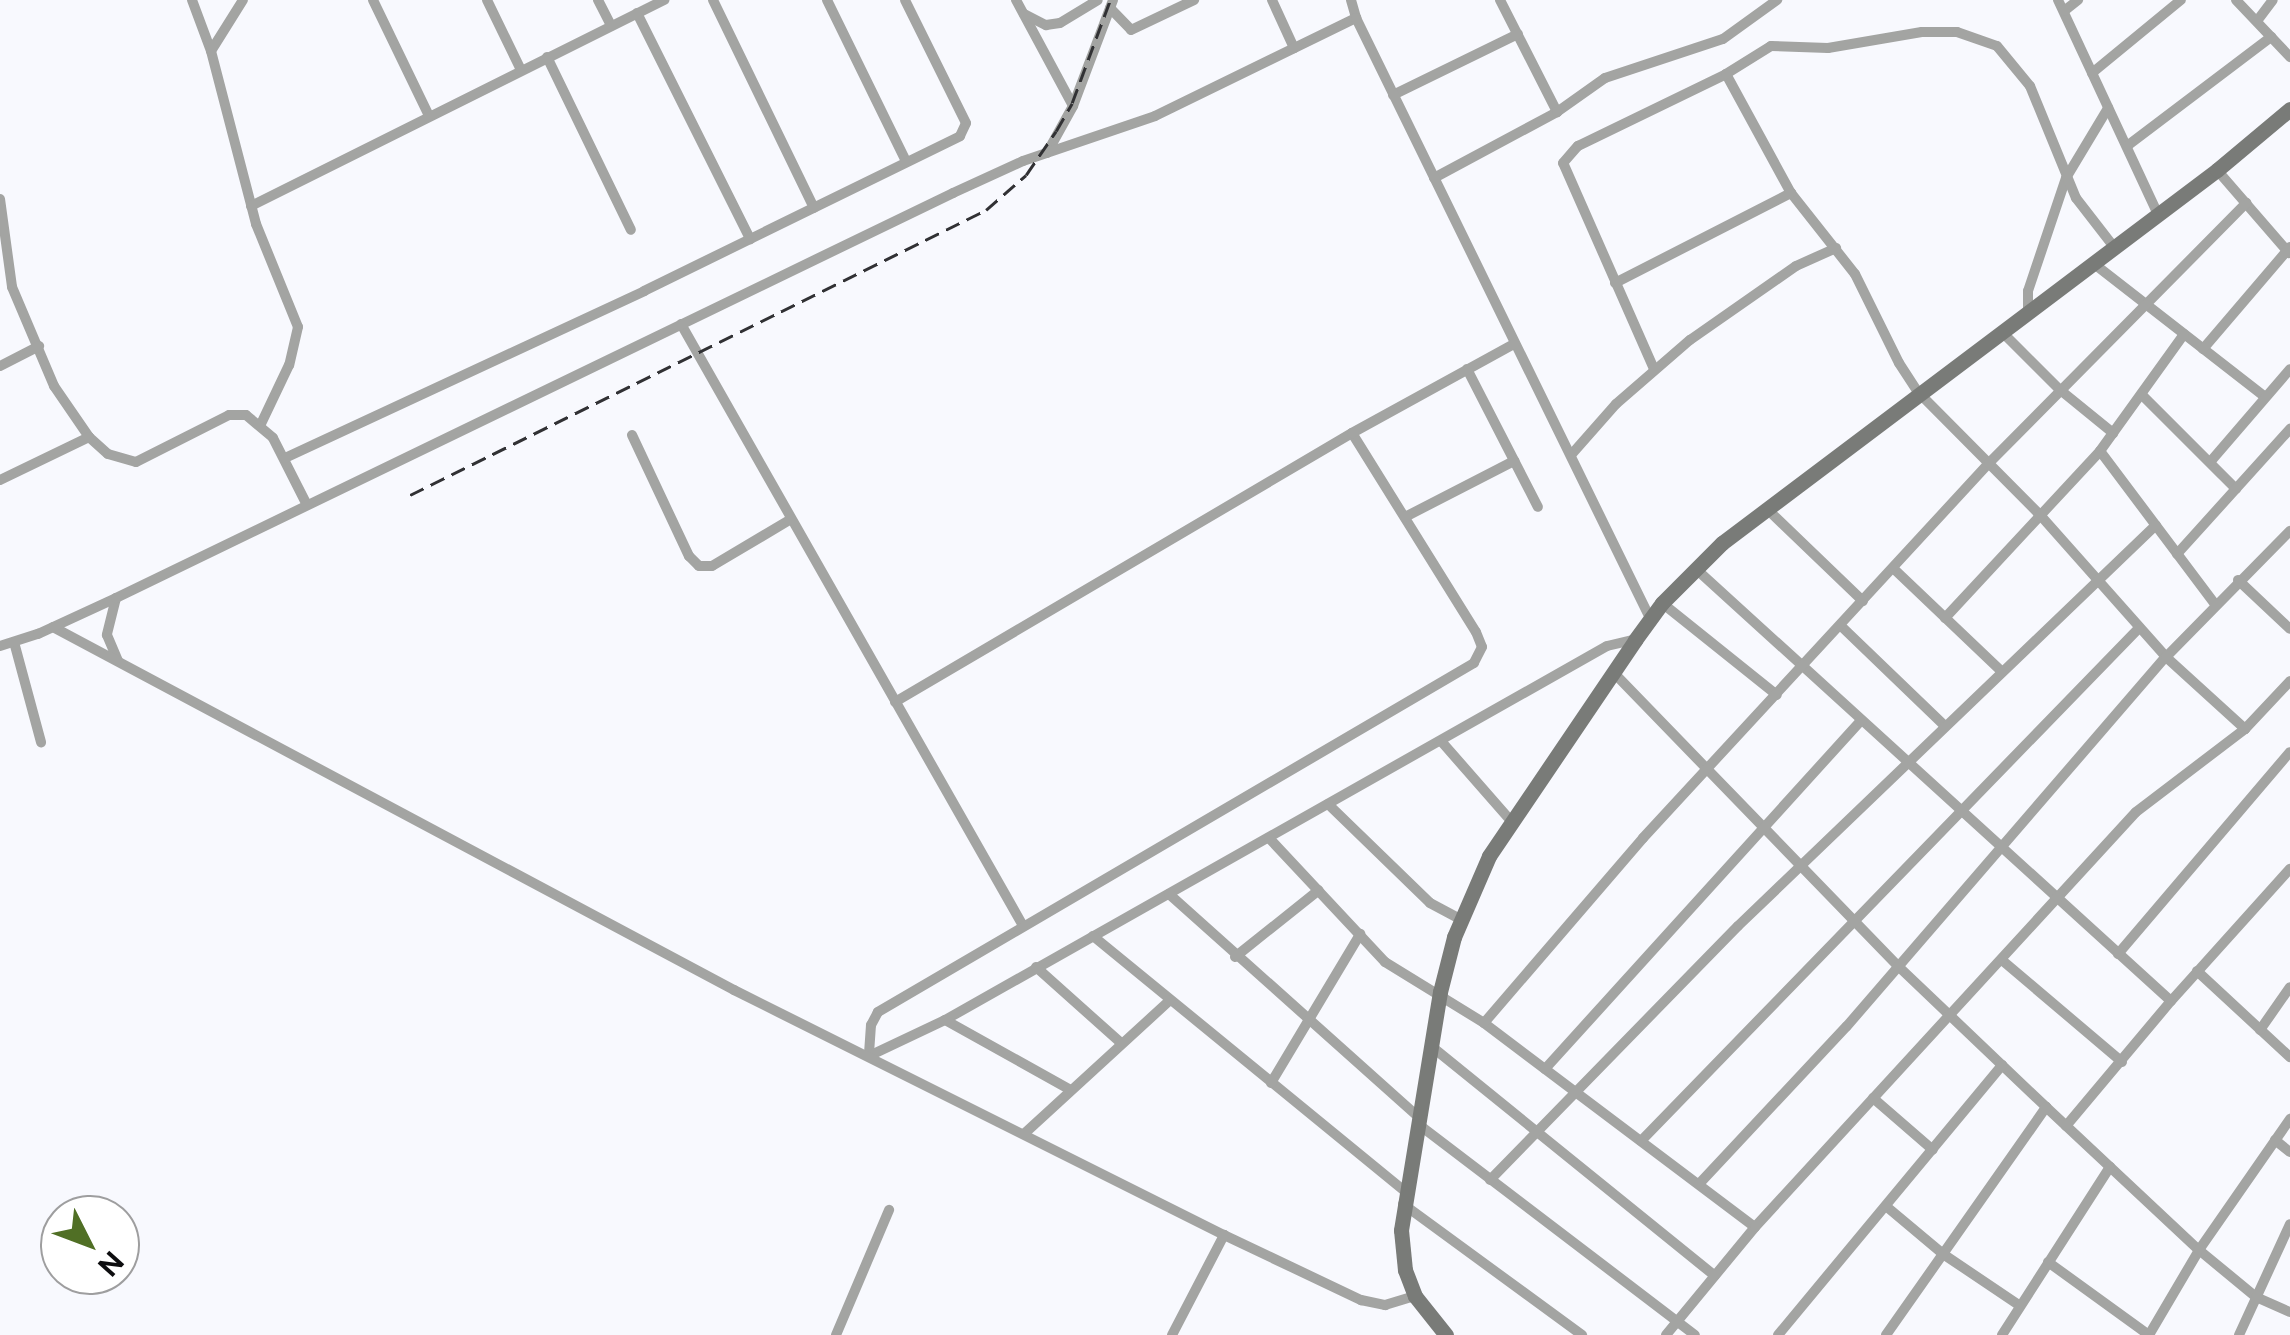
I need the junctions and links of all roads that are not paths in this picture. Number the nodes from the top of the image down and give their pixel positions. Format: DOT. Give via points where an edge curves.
graph roads {
  1 [pos="192,0"];
  2 [pos="244,0"];
  3 [pos="373,0"];
  4 [pos="487,0"];
  5 [pos="598,0"];
  6 [pos="665,0"];
  7 [pos="713,0"];
  8 [pos="827,0"];
  9 [pos="905,0"];
  10 [pos="1016,0"];
  11 [pos="1098,0"];
  12 [pos="1194,0"];
  13 [pos="1272,0"];
  14 [pos="1351,0"];
  15 [pos="1500,0"];
  16 [pos="1777,0"];
  17 [pos="2078,0"];
  18 [pos="2182,0"];
  19 [pos="2236,0"];
  20 [pos="2273,0"];
  21 [pos="1111,4"];
  22 [pos="2061,6"];
  23 [pos="638,13"];
  24 [pos="1024,14"];
  25 [pos="1356,18"];
  26 [pos="2257,21"];
  27 [pos="611,26"];
  28 [pos="1518,34"];
  29 [pos="2271,37"];
  30 [pos="1294,48"];
  31 [pos="210,51"];
  32 [pos="547,56"];
  33 [pos="2290,57"];
  34 [pos="521,70"];
  35 [pos="2092,73"];
  36 [pos="1726,74"];
  37 [pos="1393,95"];
  38 [pos="1072,106"];
  39 [pos="2108,108"];
  40 [pos="2289,111"];
  41 [pos="1556,112"];
  42 [pos="430,116"];
  43 [pos="2127,146"];
  44 [pos="1047,153"];
  45 [pos="906,161"];
  46 [pos="2217,170"];
  47 [pos="1434,178"];
  48 [pos="2066,178"];
  49 [pos="1791,193"];
  50 [pos="2246,202"];
  51 [pos="0,204"];
  52 [pos="251,206"];
  53 [pos="814,208"];
  54 [pos="2158,214"];
  55 [pos="631,230"];
  56 [pos="750,239"];
  57 [pos="2114,247"];
  58 [pos="1836,248"];
  59 [pos="2289,250"];
  60 [pos="2,263"];
  61 [pos="2093,263"];
  62 [pos="1615,283"];
  63 [pos="2144,303"];
  64 [pos="2028,312"];
  65 [pos="681,324"];
  66 [pos="2002,332"];
  67 [pos="2184,334"];
  68 [pos="1514,344"];
  69 [pos="39,346"];
  70 [pos="2203,349"];
  71 [pos="0,366"];
  72 [pos="1654,369"];
  73 [pos="2290,369"];
  74 [pos="1467,370"];
  75 [pos="2059,389"];
  76 [pos="1918,392"];
  77 [pos="2142,395"];
  78 [pos="2264,396"];
  79 [pos="261,424"];
  80 [pos="2290,429"];
  81 [pos="1352,433"];
  82 [pos="2113,433"];
  83 [pos="632,435"];
  84 [pos="89,437"];
  85 [pos="2100,451"];
  86 [pos="1570,456"];
  87 [pos="285,458"];
  88 [pos="1514,461"];
  89 [pos="2211,461"];
  90 [pos="1990,463"];
  91 [pos="0,480"];
  92 [pos="2236,489"];
  93 [pos="307,505"];
  94 [pos="1538,507"];
  95 [pos="1768,508"];
  96 [pos="1406,516"];
  97 [pos="2041,516"];
  98 [pos="791,519"];
  99 [pos="2156,526"];
  100 [pos="2290,531"];
  101 [pos="2177,554"];
  102 [pos="1696,569"];
  103 [pos="1894,569"];
  104 [pos="2096,580"];
  105 [pos="2238,580"];
  106 [pos="116,598"];
  107 [pos="1863,601"];
  108 [pos="1662,603"];
  109 [pos="2215,604"];
  110 [pos="1650,618"];
  111 [pos="1945,618"];
  112 [pos="1842,626"];
  113 [pos="53,627"];
  114 [pos="2139,628"];
  115 [pos="2290,629"];
  116 [pos="1635,640"];
  117 [pos="14,642"];
  118 [pos="0,646"];
  119 [pos="2166,657"];
  120 [pos="121,666"];
  121 [pos="1803,667"];
  122 [pos="2000,670"];
  123 [pos="1614,673"];
  124 [pos="2290,681"];
  125 [pos="1776,694"];
  126 [pos="2279,695"];
  127 [pos="895,702"];
  128 [pos="2290,702"];
  129 [pos="1861,720"];
  130 [pos="1944,726"];
  131 [pos="2245,729"];
  132 [pos="1441,741"];
  133 [pos="41,742"];
  134 [pos="2290,752"];
  135 [pos="1906,761"];
  136 [pos="1708,770"];
  137 [pos="1328,804"];
  138 [pos="1958,810"];
  139 [pos="1511,822"];
  140 [pos="1764,828"];
  141 [pos="1268,838"];
  142 [pos="2002,850"];
  143 [pos="1800,866"];
  144 [pos="2290,870"];
  145 [pos="1319,890"];
  146 [pos="1170,894"];
  147 [pos="2056,900"];
  148 [pos="1460,919"];
  149 [pos="1854,919"];
  150 [pos="1022,924"];
  151 [pos="1360,934"];
  152 [pos="1093,936"];
  153 [pos="2118,954"];
  154 [pos="1235,957"];
  155 [pos="2003,961"];
  156 [pos="1036,967"];
  157 [pos="1899,967"];
  158 [pos="2198,971"];
  159 [pos="2290,987"];
  160 [pos="1440,992"];
  161 [pos="1170,1000"];
  162 [pos="2171,1001"];
  163 [pos="1950,1016"];
  164 [pos="946,1020"];
  165 [pos="1307,1022"];
  166 [pos="1484,1022"];
  167 [pos="2260,1030"];
  168 [pos="1120,1042"];
  169 [pos="1430,1046"];
  170 [pos="869,1056"];
  171 [pos="2290,1057"];
  172 [pos="2122,1062"];
  173 [pos="2002,1065"];
  174 [pos="1545,1068"];
  175 [pos="1270,1083"];
  176 [pos="1069,1089"];
  177 [pos="1576,1091"];
  178 [pos="1872,1098"];
  179 [pos="2046,1107"];
  180 [pos="2290,1119"];
  181 [pos="1417,1120"];
  182 [pos="2066,1126"];
  183 [pos="1536,1132"];
  184 [pos="1025,1134"];
  185 [pos="1642,1140"];
  186 [pos="2276,1140"];
  187 [pos="1933,1150"];
  188 [pos="2290,1152"];
  189 [pos="2110,1166"];
  190 [pos="1490,1180"];
  191 [pos="1699,1184"];
  192 [pos="1404,1198"];
  193 [pos="1887,1206"];
  194 [pos="889,1210"];
  195 [pos="2290,1224"];
  196 [pos="1755,1227"];
  197 [pos="1224,1235"];
  198 [pos="2198,1250"];
  199 [pos="1944,1254"];
  200 [pos="2048,1262"];
  201 [pos="1715,1276"];
  202 [pos="1416,1296"];
  203 [pos="2256,1298"];
  204 [pos="2019,1306"];
  205 [pos="2290,1312"];
  206 [pos="1677,1321"];
  207 [pos="836,1335"];
  208 [pos="1172,1335"];
  209 [pos="1446,1335"];
  210 [pos="1582,1335"];
  211 [pos="1666,1335"];
  212 [pos="1695,1335"];
  213 [pos="1778,1335"];
  214 [pos="1886,1335"];
  215 [pos="2002,1335"];
  216 [pos="2149,1335"];
  217 [pos="2239,1335"];
  1 -- 31 [label="street"];
  2 -- 31 [label="street"];
  3 -- 42 [label="street"];
  4 -- 34 [label="street"];
  5 -- 27 [label="street"];
  6 -- 23 [label="street"];
  7 -- 53 [label="street"];
  8 -- 45 [label="street"];
  9 -- 45 [label="street" via="966,123 960,136"];
  10 -- 24 [label="street"];
  11 -- 24 [label="street" via="1060,23 1046,25"];
  12 -- 21 [label="street" via="1131,30"];
  13 -- 30 [label="street"];
  14 -- 25 [label="street"];
  15 -- 28 [label="street"];
  16 -- 41 [label="street" via="1724,39 1624,70"];
  17 -- 22 [label="street"];
  18 -- 35 [label="street"];
  19 -- 26 [label="street"];
  20 -- 26 [label="street"];
  21 -- 38 [label="street"];
  22 -- 35 [label="street"];
  23 -- 27 [label="street"];
  23 -- 56 [label="street"];
  24 -- 38 [label="street"];
  25 -- 30 [label="street"];
  25 -- 37 [label="street"];
  26 -- 29 [label="street"];
  27 -- 32 [label="street"];
  28 -- 37 [label="street"];
  28 -- 41 [label="street"];
  29 -- 33 [label="street"];
  29 -- 43 [label="street"];
  30 -- 44 [label="street" via="1155,116"];
  31 -- 52 [label="street"];
  32 -- 34 [label="street"];
  32 -- 55 [label="street"];
  34 -- 42 [label="street"];
  35 -- 39 [label="street"];
  36 -- 48 [label="street" via="1783,44 1828,48 1922,32 1978,36 2019,69"];
  36 -- 49 [label="street"];
  36 -- 62 [label="street" via="1578,146 1562,163"];
  37 -- 47 [label="street"];
  38 -- 44 [label="street"];
  39 -- 43 [label="street"];
  39 -- 48 [label="street"];
  40 -- 46 [label="street"];
  41 -- 47 [label="street"];
  42 -- 52 [label="street"];
  43 -- 54 [label="street"];
  44 -- 65 [label="street"];
  45 -- 53 [label="street"];
  46 -- 50 [label="street"];
  46 -- 54 [label="street"];
  47 -- 68 [label="street"];
  48 -- 57 [label="street"];
  48 -- 64 [label="street" via="2028,291"];
  49 -- 58 [label="street"];
  49 -- 62 [label="street"];
  50 -- 59 [label="street"];
  50 -- 63 [label="street"];
  51 -- 60 [label="street"];
  52 -- 79 [label="street" via="298,327 290,365"];
  53 -- 56 [label="street"];
  54 -- 57 [label="street"];
  56 -- 87 [label="street"];
  57 -- 61 [label="street"];
  58 -- 72 [label="street" via="1796,266"];
  58 -- 76 [label="street"];
  59 -- 70 [label="street"];
  60 -- 69 [label="street"];
  61 -- 63 [label="street"];
  61 -- 64 [label="street"];
  62 -- 72 [label="street"];
  63 -- 67 [label="street"];
  63 -- 75 [label="street"];
  64 -- 66 [label="street"];
  65 -- 93 [label="street"];
  65 -- 98 [label="street"];
  66 -- 75 [label="street"];
  66 -- 76 [label="street"];
  67 -- 70 [label="street"];
  67 -- 77 [label="street"];
  68 -- 74 [label="street"];
  68 -- 86 [label="street"];
  69 -- 71 [label="street"];
  69 -- 84 [label="street" via="54,386"];
  70 -- 78 [label="street"];
  72 -- 86 [label="street"];
  73 -- 78 [label="street"];
  74 -- 81 [label="street"];
  74 -- 88 [label="street"];
  75 -- 82 [label="street"];
  75 -- 90 [label="street"];
  76 -- 90 [label="street"];
  76 -- 95 [label="street"];
  77 -- 82 [label="street"];
  77 -- 89 [label="street"];
  78 -- 89 [label="street"];
  79 -- 84 [label="street" via="230,415 136,462 108,454"];
  79 -- 87 [label="street"];
  80 -- 92 [label="street"];
  81 -- 96 [label="street"];
  81 -- 127 [label="street"];
  82 -- 85 [label="street"];
  83 -- 98 [label="street" via="699,566 712,566"];
  84 -- 91 [label="street"];
  85 -- 97 [label="street"];
  85 -- 99 [label="street"];
  86 -- 110 [label="street"];
  87 -- 93 [label="street"];
  88 -- 94 [label="street"];
  88 -- 96 [label="street"];
  89 -- 92 [label="street"];
  90 -- 97 [label="street"];
  90 -- 103 [label="street"];
  92 -- 101 [label="street"];
  93 -- 106 [label="street"];
  95 -- 102 [label="street"];
  95 -- 107 [label="street"];
  96 -- 150 [label="street" via="1480,640 1474,663"];
  97 -- 104 [label="street"];
  97 -- 111 [label="street"];
  98 -- 127 [label="street"];
  99 -- 101 [label="street"];
  99 -- 104 [label="street"];
  100 -- 105 [label="street"];
  101 -- 109 [label="street"];
  102 -- 108 [label="street"];
  102 -- 121 [label="street"];
  103 -- 107 [label="street"];
  103 -- 111 [label="street"];
  104 -- 114 [label="street"];
  104 -- 122 [label="street"];
  105 -- 109 [label="street"];
  105 -- 115 [label="street"];
  106 -- 113 [label="street"];
  106 -- 120 [label="street" via="107,635"];
  107 -- 112 [label="street"];
  108 -- 110 [label="street"];
  108 -- 125 [label="street"];
  109 -- 119 [label="street"];
  110 -- 116 [label="street"];
  111 -- 122 [label="street"];
  112 -- 121 [label="street"];
  112 -- 130 [label="street"];
  113 -- 117 [label="street"];
  113 -- 120 [label="street"];
  114 -- 119 [label="street"];
  114 -- 138 [label="street"];
  116 -- 123 [label="street"];
  116 -- 132 [label="street" via="1607,646"];
  117 -- 118 [label="street"];
  117 -- 133 [label="street"];
  119 -- 131 [label="street"];
  119 -- 142 [label="street"];
  120 -- 170 [label="street"];
  121 -- 125 [label="street"];
  121 -- 129 [label="street"];
  122 -- 130 [label="street"];
  123 -- 136 [label="street"];
  123 -- 139 [label="street"];
  124 -- 126 [label="street"];
  125 -- 136 [label="street"];
  126 -- 128 [label="street"];
  126 -- 131 [label="street"];
  127 -- 150 [label="street"];
  129 -- 135 [label="street"];
  129 -- 140 [label="street"];
  130 -- 135 [label="street"];
  131 -- 147 [label="street" via="2149,800"];
  132 -- 137 [label="street"];
  132 -- 139 [label="street"];
  134 -- 153 [label="street"];
  135 -- 138 [label="street"];
  135 -- 143 [label="street"];
  136 -- 140 [label="street"];
  136 -- 166 [label="street"];
  137 -- 141 [label="street"];
  137 -- 148 [label="street" via="1430,902"];
  138 -- 142 [label="street"];
  138 -- 149 [label="street"];
  139 -- 148 [label="street"];
  140 -- 143 [label="street"];
  140 -- 174 [label="street"];
  141 -- 145 [label="street"];
  141 -- 146 [label="street"];
  142 -- 147 [label="street"];
  142 -- 157 [label="street"];
  143 -- 149 [label="street"];
  143 -- 177 [label="street"];
  144 -- 158 [label="street"];
  145 -- 151 [label="street"];
  145 -- 154 [label="street"];
  146 -- 152 [label="street"];
  146 -- 154 [label="street"];
  147 -- 153 [label="street"];
  147 -- 155 [label="street"];
  148 -- 160 [label="street"];
  149 -- 157 [label="street"];
  149 -- 185 [label="street"];
  150 -- 170 [label="street" via="878,1012"];
  151 -- 160 [label="street" via="1385,962"];
  151 -- 165 [label="street"];
  152 -- 156 [label="street"];
  152 -- 161 [label="street"];
  153 -- 162 [label="street"];
  154 -- 165 [label="street"];
  155 -- 163 [label="street"];
  155 -- 172 [label="street"];
  156 -- 164 [label="street"];
  156 -- 168 [label="street"];
  157 -- 163 [label="street"];
  157 -- 191 [label="street"];
  158 -- 162 [label="street"];
  158 -- 167 [label="street"];
  159 -- 167 [label="street"];
  160 -- 166 [label="street"];
  160 -- 169 [label="street"];
  161 -- 168 [label="street"];
  161 -- 175 [label="street"];
  162 -- 172 [label="street"];
  163 -- 173 [label="street"];
  163 -- 178 [label="street"];
  164 -- 170 [label="street"];
  164 -- 176 [label="street"];
  165 -- 175 [label="street"];
  165 -- 181 [label="street"];
  166 -- 174 [label="street"];
  167 -- 171 [label="street"];
  168 -- 176 [label="street"];
  169 -- 181 [label="street"];
  169 -- 183 [label="street"];
  170 -- 184 [label="street"];
  172 -- 182 [label="street"];
  173 -- 179 [label="street"];
  173 -- 187 [label="street"];
  174 -- 177 [label="street"];
  175 -- 192 [label="street"];
  176 -- 184 [label="street"];
  177 -- 183 [label="street"];
  177 -- 185 [label="street"];
  178 -- 187 [label="street"];
  178 -- 196 [label="street"];
  179 -- 182 [label="street"];
  179 -- 199 [label="street"];
  180 -- 186 [label="street"];
  181 -- 190 [label="street"];
  181 -- 192 [label="street"];
  182 -- 189 [label="street"];
  183 -- 190 [label="street"];
  183 -- 201 [label="street"];
  184 -- 197 [label="street"];
  185 -- 191 [label="street"];
  186 -- 188 [label="street"];
  186 -- 198 [label="street"];
  187 -- 193 [label="street"];
  189 -- 198 [label="street"];
  189 -- 200 [label="street"];
  190 -- 206 [label="street"];
  191 -- 196 [label="street"];
  192 -- 202 [label="street" via="1401,1248"];
  192 -- 210 [label="street"];
  193 -- 199 [label="street"];
  193 -- 213 [label="street"];
  194 -- 207 [label="street"];
  195 -- 203 [label="street"];
  196 -- 201 [label="street"];
  197 -- 202 [label="street" via="1361,1300 1385,1305"];
  197 -- 208 [label="street"];
  198 -- 203 [label="street"];
  198 -- 216 [label="street"];
  199 -- 204 [label="street"];
  199 -- 214 [label="street"];
  200 -- 204 [label="street"];
  200 -- 216 [label="street"];
  201 -- 206 [label="street"];
  202 -- 209 [label="street"];
  203 -- 205 [label="street"];
  203 -- 217 [label="street"];
  204 -- 215 [label="street"];
  206 -- 211 [label="street"];
  206 -- 212 [label="street"];
}
